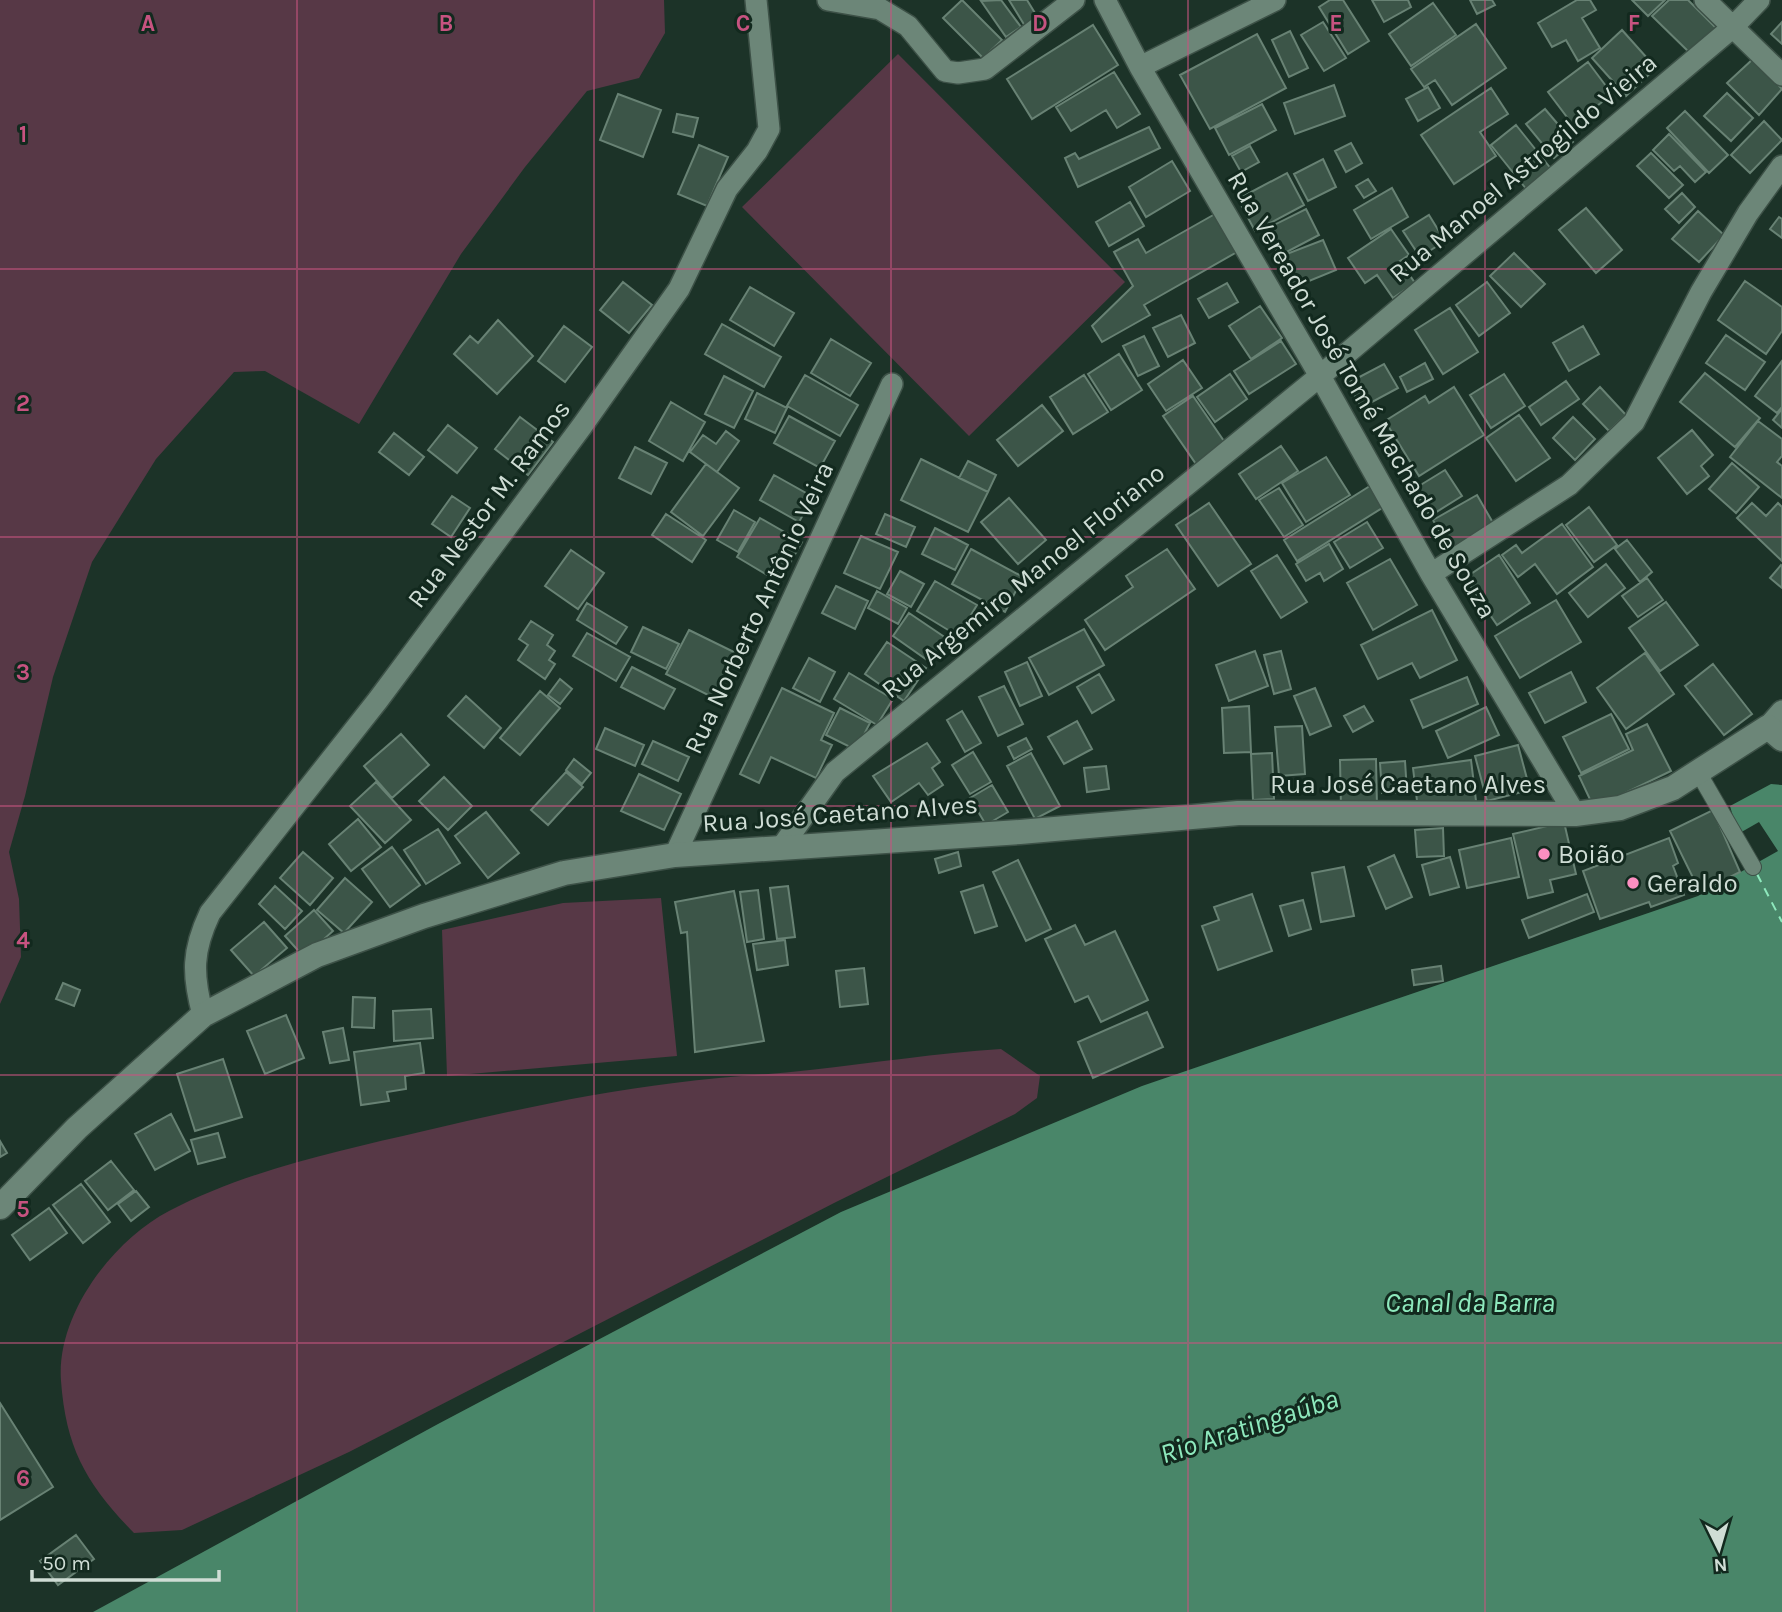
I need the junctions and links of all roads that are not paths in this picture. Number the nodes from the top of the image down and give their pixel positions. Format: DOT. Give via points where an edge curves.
graph roads {
  1 [pos="756,0"];
  2 [pos="828,0"];
  3 [pos="1074,0"];
  4 [pos="1105,0"];
  5 [pos="1275,0"];
  6 [pos="1705,0"];
  7 [pos="1759,0"];
  8 [pos="1733,27"];
  9 [pos="1140,67"];
  10 [pos="1782,75"];
  11 [pos="1782,166"];
  12 [pos="1320,376"];
  13 [pos="892,384"];
  14 [pos="1431,574"];
  15 [pos="1777,725"];
  16 [pos="1698,772"];
  17 [pos="1575,814"];
  18 [pos="781,848"];
  19 [pos="675,855"];
  20 [pos="1753,867"];
  21 [pos="203,1015"];
  22 [pos="0,1207"];
  1 -- 21 [label="street, Rua Nestor M. Ramos" via="769,129 727,188 679,289 582,426 378,700 210,913 197,941 194,980"];
  2 -- 3 [label="street" via="880,9 908,26 945,71 958,73 985,69"];
  4 -- 9 [label="street, Rua Vereador José Tomé Machado de Souza"];
  5 -- 9 [label="street"];
  6 -- 8 [label="street"];
  7 -- 8 [label="street, Rua Manoel Astrogildo Vieira"];
  8 -- 10 [label="street"];
  8 -- 12 [label="street, Rua Manoel Astrogildo Vieira"];
  9 -- 12 [label="street, Rua Vereador José Tomé Machado de Souza"];
  11 -- 14 [label="street" via="1701,292 1634,422 1569,485"];
  12 -- 14 [label="street, Rua Vereador José Tomé Machado de Souza"];
  12 -- 18 [label="street, Rua Argemiro Manoel Floriano" via="835,772"];
  13 -- 19 [label="street, Rua Norberto Antônio Veira"];
  14 -- 17 [label="street, Rua Vereador José Tomé Machado de Souza"];
  15 -- 16 [label="street, Rua José Caetano Alves"];
  16 -- 17 [label="street, Rua José Caetano Alves" via="1674,788 1620,808"];
  16 -- 20 [label="street"];
  17 -- 18 [label="street, Rua José Caetano Alves" via="1238,813"];
  18 -- 19 [label="street, Rua José Caetano Alves"];
  19 -- 21 [label="street, Rua José Caetano Alves" via="564,873 424,916 317,955"];
  21 -- 22 [label="street, Rua José Caetano Alves" via="77,1128"];
}
